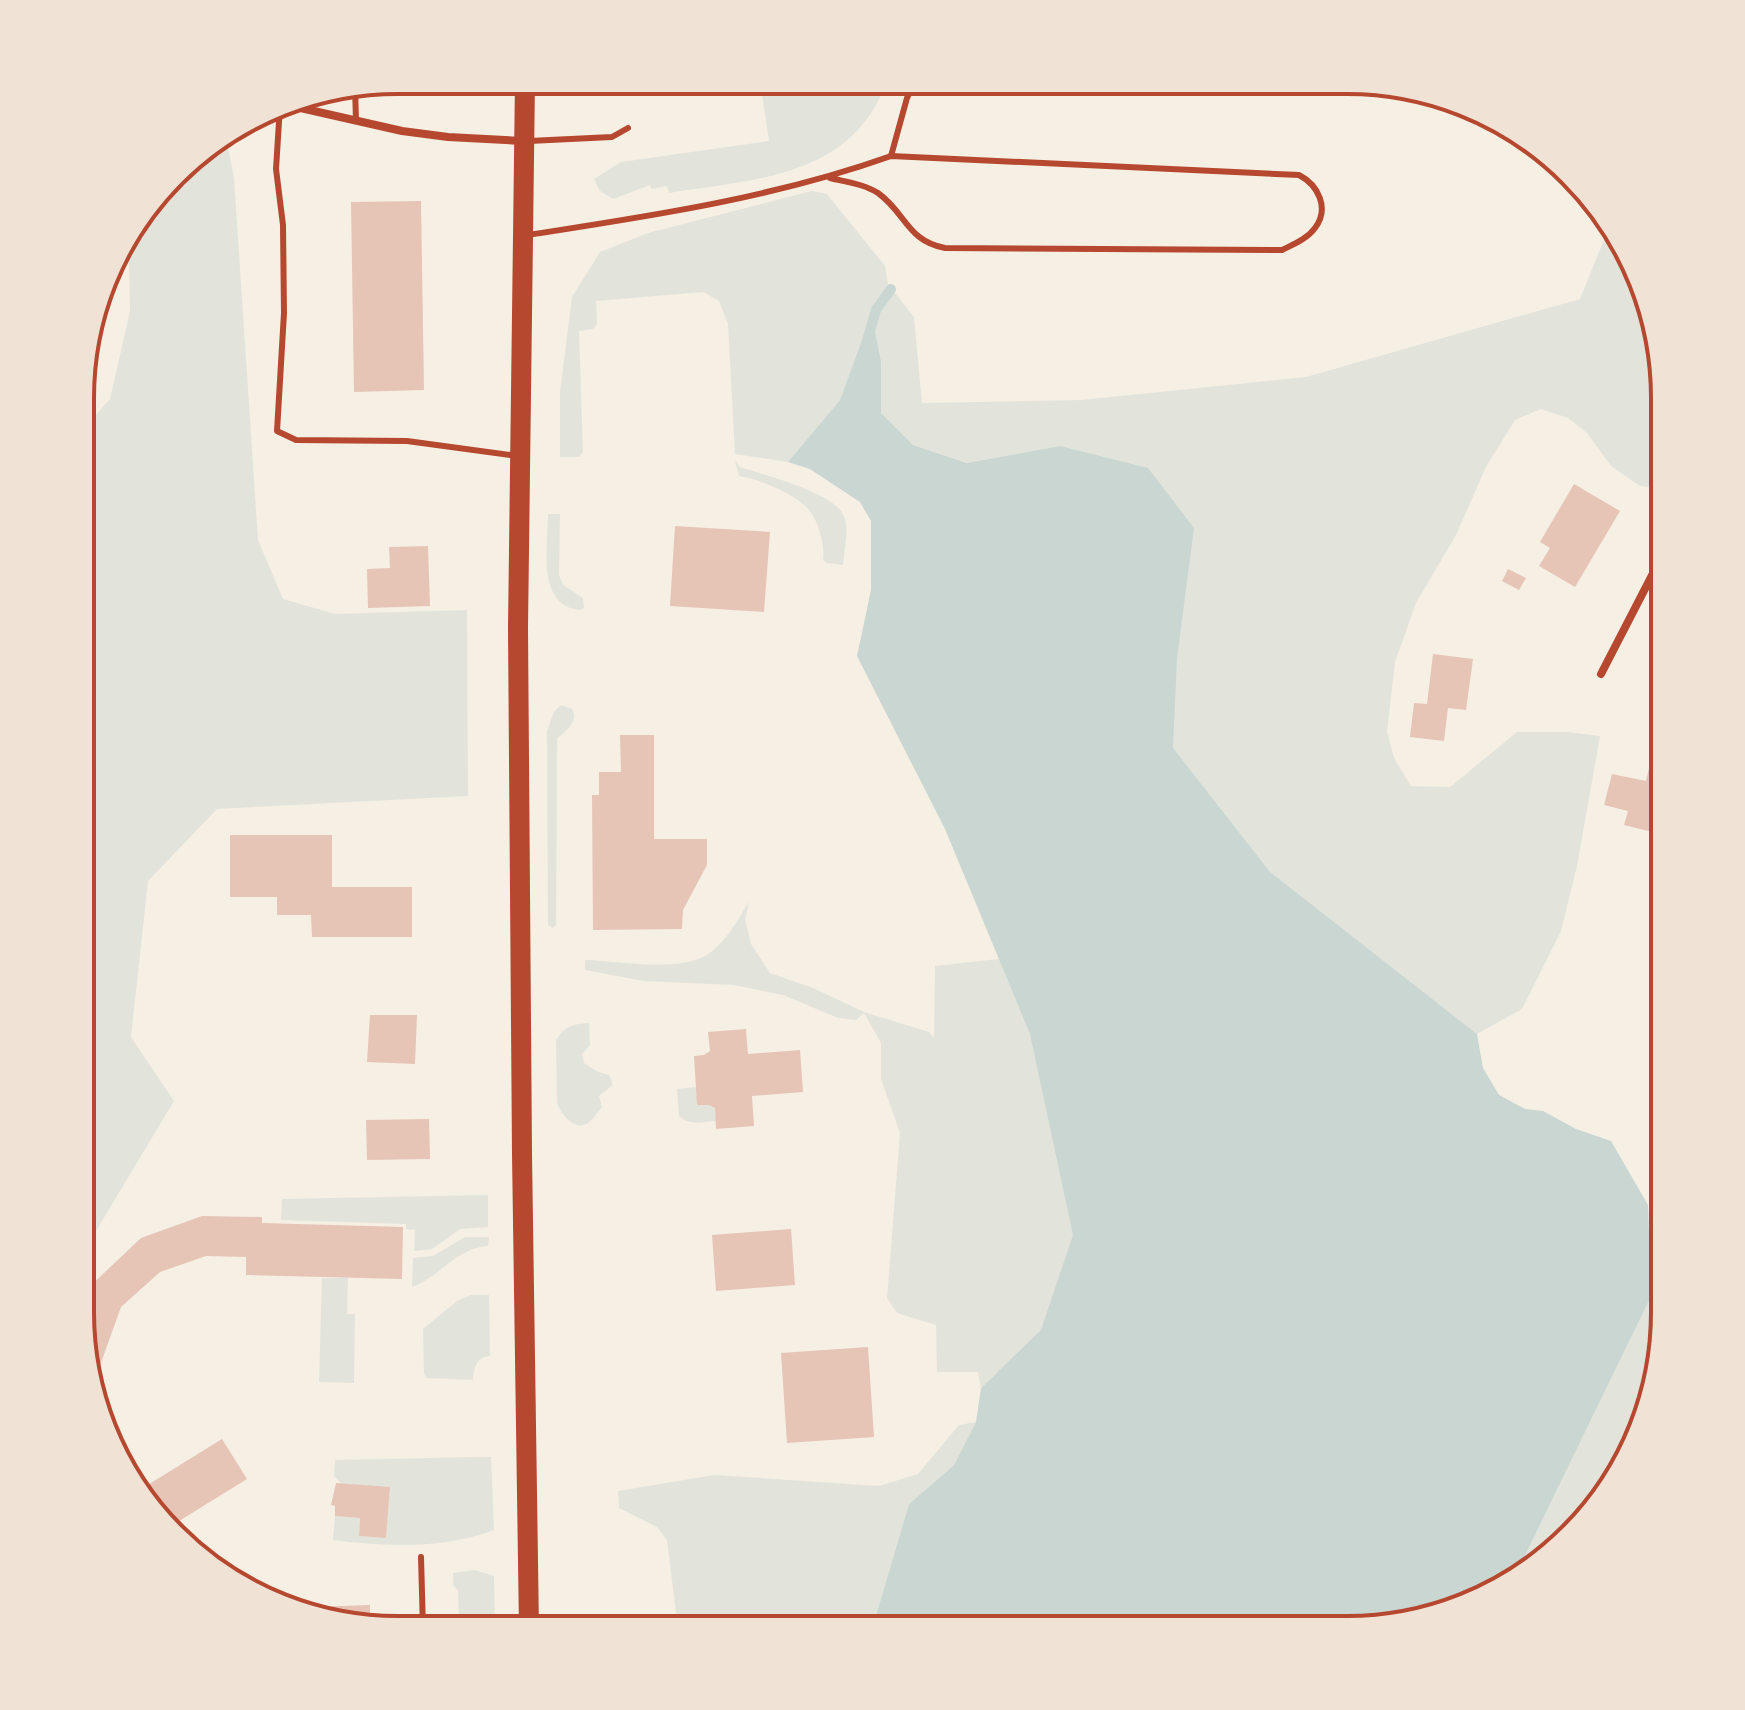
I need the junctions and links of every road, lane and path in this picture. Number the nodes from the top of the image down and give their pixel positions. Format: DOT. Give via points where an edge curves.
graph roads {
  1 [pos="525,94"];
  2 [pos="909,94"];
  3 [pos="355,98"];
  4 [pos="302,110"];
  5 [pos="280,118"];
  6 [pos="356,121"];
  7 [pos="628,128"];
  8 [pos="526,141"];
  9 [pos="891,156"];
  10 [pos="830,178"];
  11 [pos="525,235"];
  12 [pos="522,456"];
  13 [pos="1651,577"];
  14 [pos="1601,674"];
  15 [pos="421,1557"];
  16 [pos="423,1616"];
  17 [pos="529,1616"];
  1 -- 8 [label="main road"];
  2 -- 9 [label="lane"];
  3 -- 6 [label="lane"];
  4 -- 6 [label="street"];
  5 -- 12 [label="lane" via="276,169 284,313 277,431 296,440 407,441"];
  6 -- 8 [label="street" via="448,137"];
  7 -- 8 [label="lane" via="612,137"];
  8 -- 11 [label="main road"];
  9 -- 10 [label="lane"];
  9 -- 10 [label="lane" via="1299,175 1312,182 1322,211 1302,241 1282,250 945,248 915,235 878,194"];
  10 -- 11 [label="lane" via="691,210"];
  11 -- 12 [label="main road"];
  12 -- 17 [label="main road" via="519,823"];
  13 -- 14 [label="street"];
  15 -- 16 [label="lane"];
}
